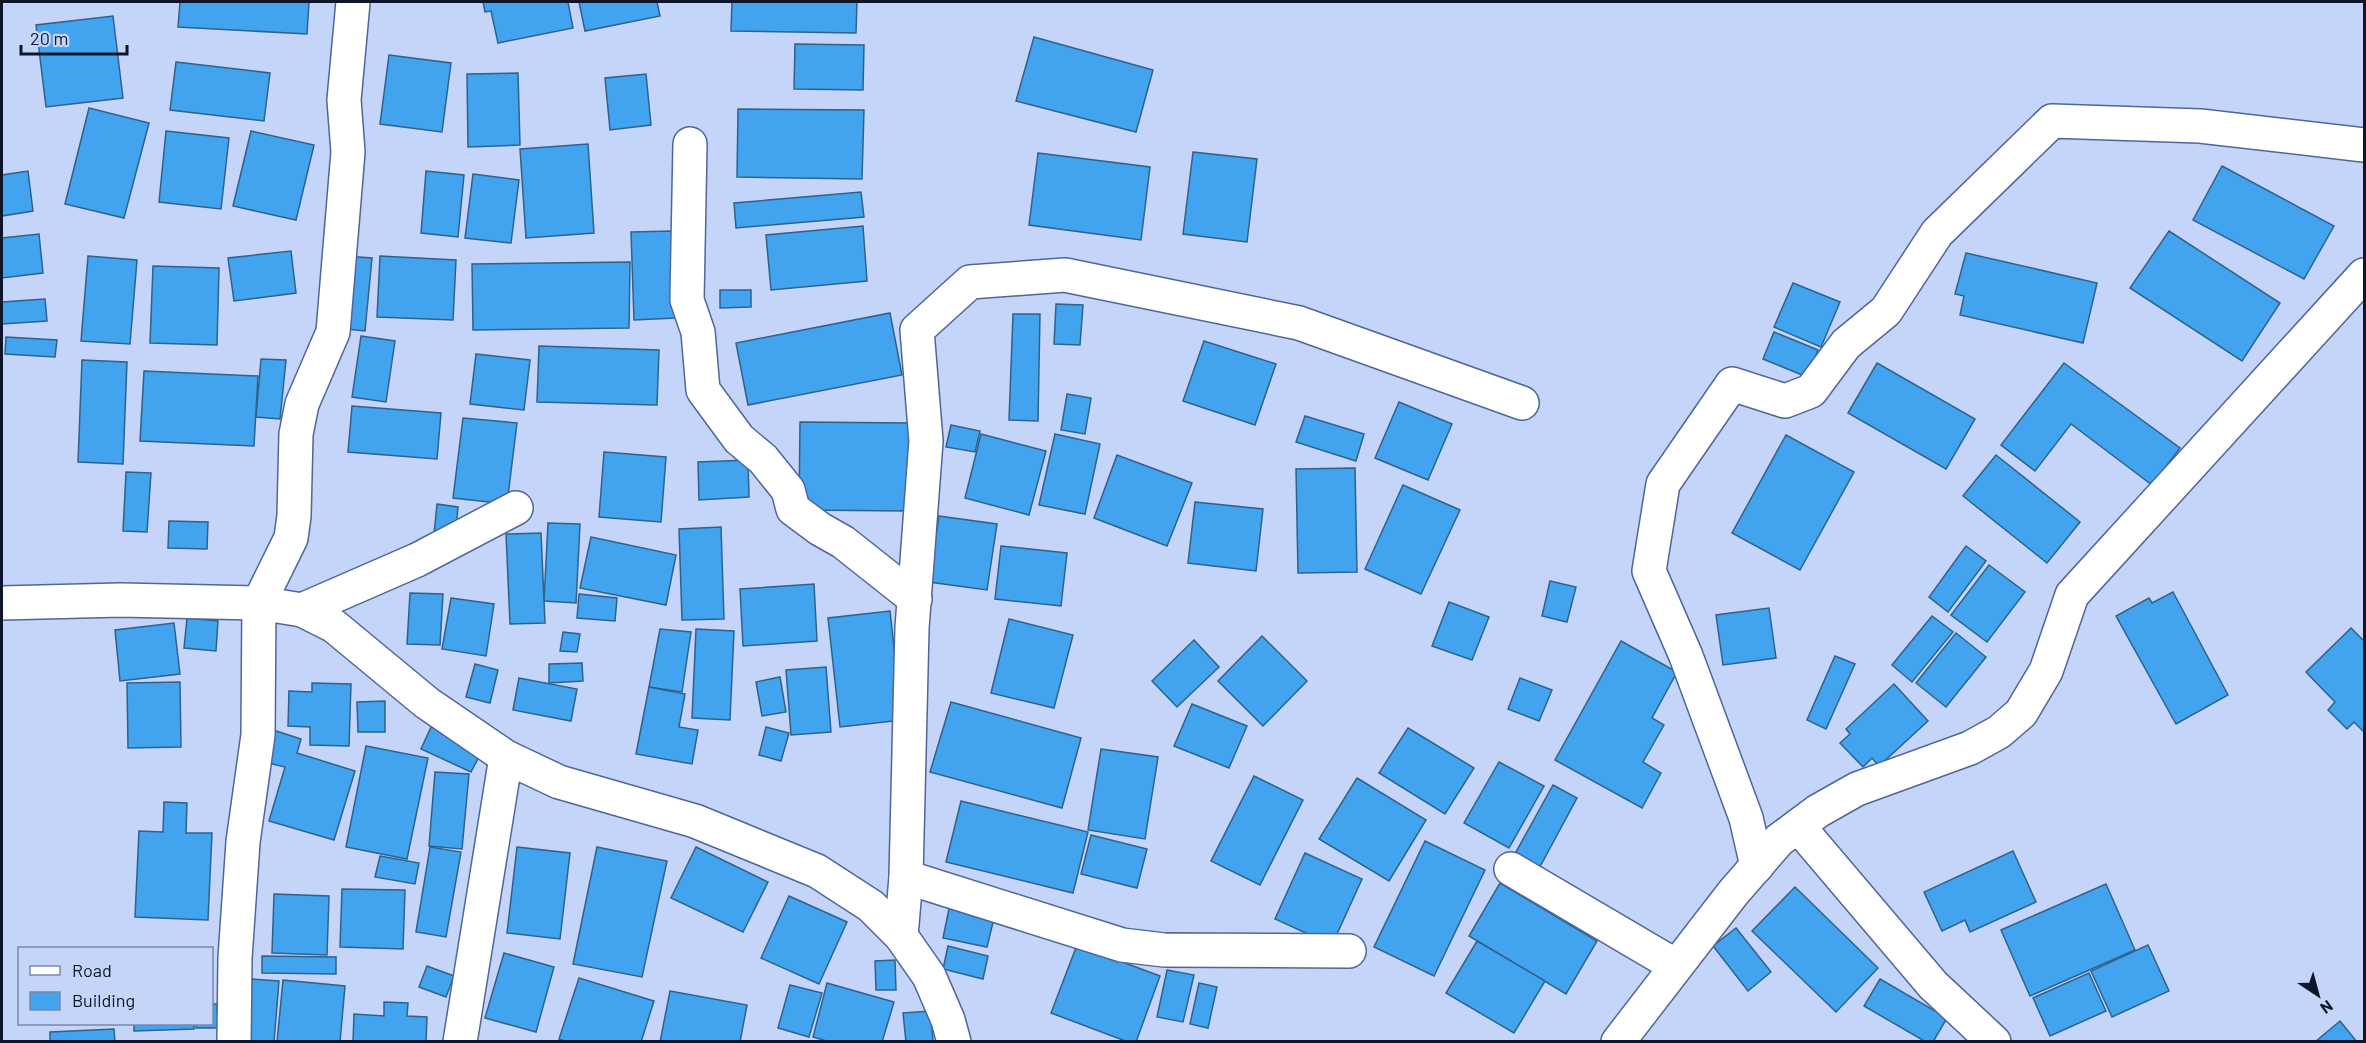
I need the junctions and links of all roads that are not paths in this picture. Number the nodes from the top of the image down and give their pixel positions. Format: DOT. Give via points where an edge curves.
graph roads {
  1 [pos="353,2"];
  2 [pos="690,144"];
  3 [pos="2364,145"];
  4 [pos="2364,275"];
  5 [pos="1522,403"];
  6 [pos="516,508"];
  7 [pos="915,599"];
  8 [pos="2,603"];
  9 [pos="259,603"];
  10 [pos="302,610"];
  11 [pos="506,757"];
  12 [pos="1798,826"];
  13 [pos="1757,866"];
  14 [pos="1511,869"];
  15 [pos="906,877"];
  16 [pos="901,936"];
  17 [pos="1349,951"];
  18 [pos="1677,966"];
  19 [pos="1626,1039"];
  20 [pos="234,1041"];
  21 [pos="460,1041"];
  22 [pos="954,1041"];
  23 [pos="1994,1041"];
  1 -- 9 [label="street" via="345,100 348,152 333,332 302,404 296,434 291,538"];
  2 -- 7 [label="street" via="687,300 698,332 703,390 739,439 763,459 788,490 793,509 843,542"];
  3 -- 13 [label="street" via="2200,126 2052,121 1938,233 1886,311 1846,344 1811,391 1785,401 1732,384 1664,484 1648,571 1686,656 1746,818"];
  4 -- 12 [label="street" via="2072,596 2046,671 2021,713 1999,732 1970,748 1857,789"];
  5 -- 7 [label="street" via="1299,323 1065,275 970,282 917,330 926,441"];
  6 -- 10 [label="street" via="417,560"];
  7 -- 15 [label="street"];
  8 -- 9 [label="street"];
  9 -- 10 [label="street"];
  9 -- 20 [label="street" via="258,735 242,853"];
  10 -- 11 [label="street" via="334,626 427,703"];
  11 -- 16 [label="street" via="559,782 695,821 817,871 871,906"];
  11 -- 21 [label="street"];
  12 -- 13 [label="street" via="1779,840"];
  12 -- 23 [label="street" via="1933,985"];
  13 -- 18 [label="street"];
  14 -- 18 [label="street"];
  15 -- 16 [label="street"];
  15 -- 17 [label="street" via="1122,945 1164,950"];
  16 -- 22 [label="street" via="929,976"];
  18 -- 19 [label="street"];
}
